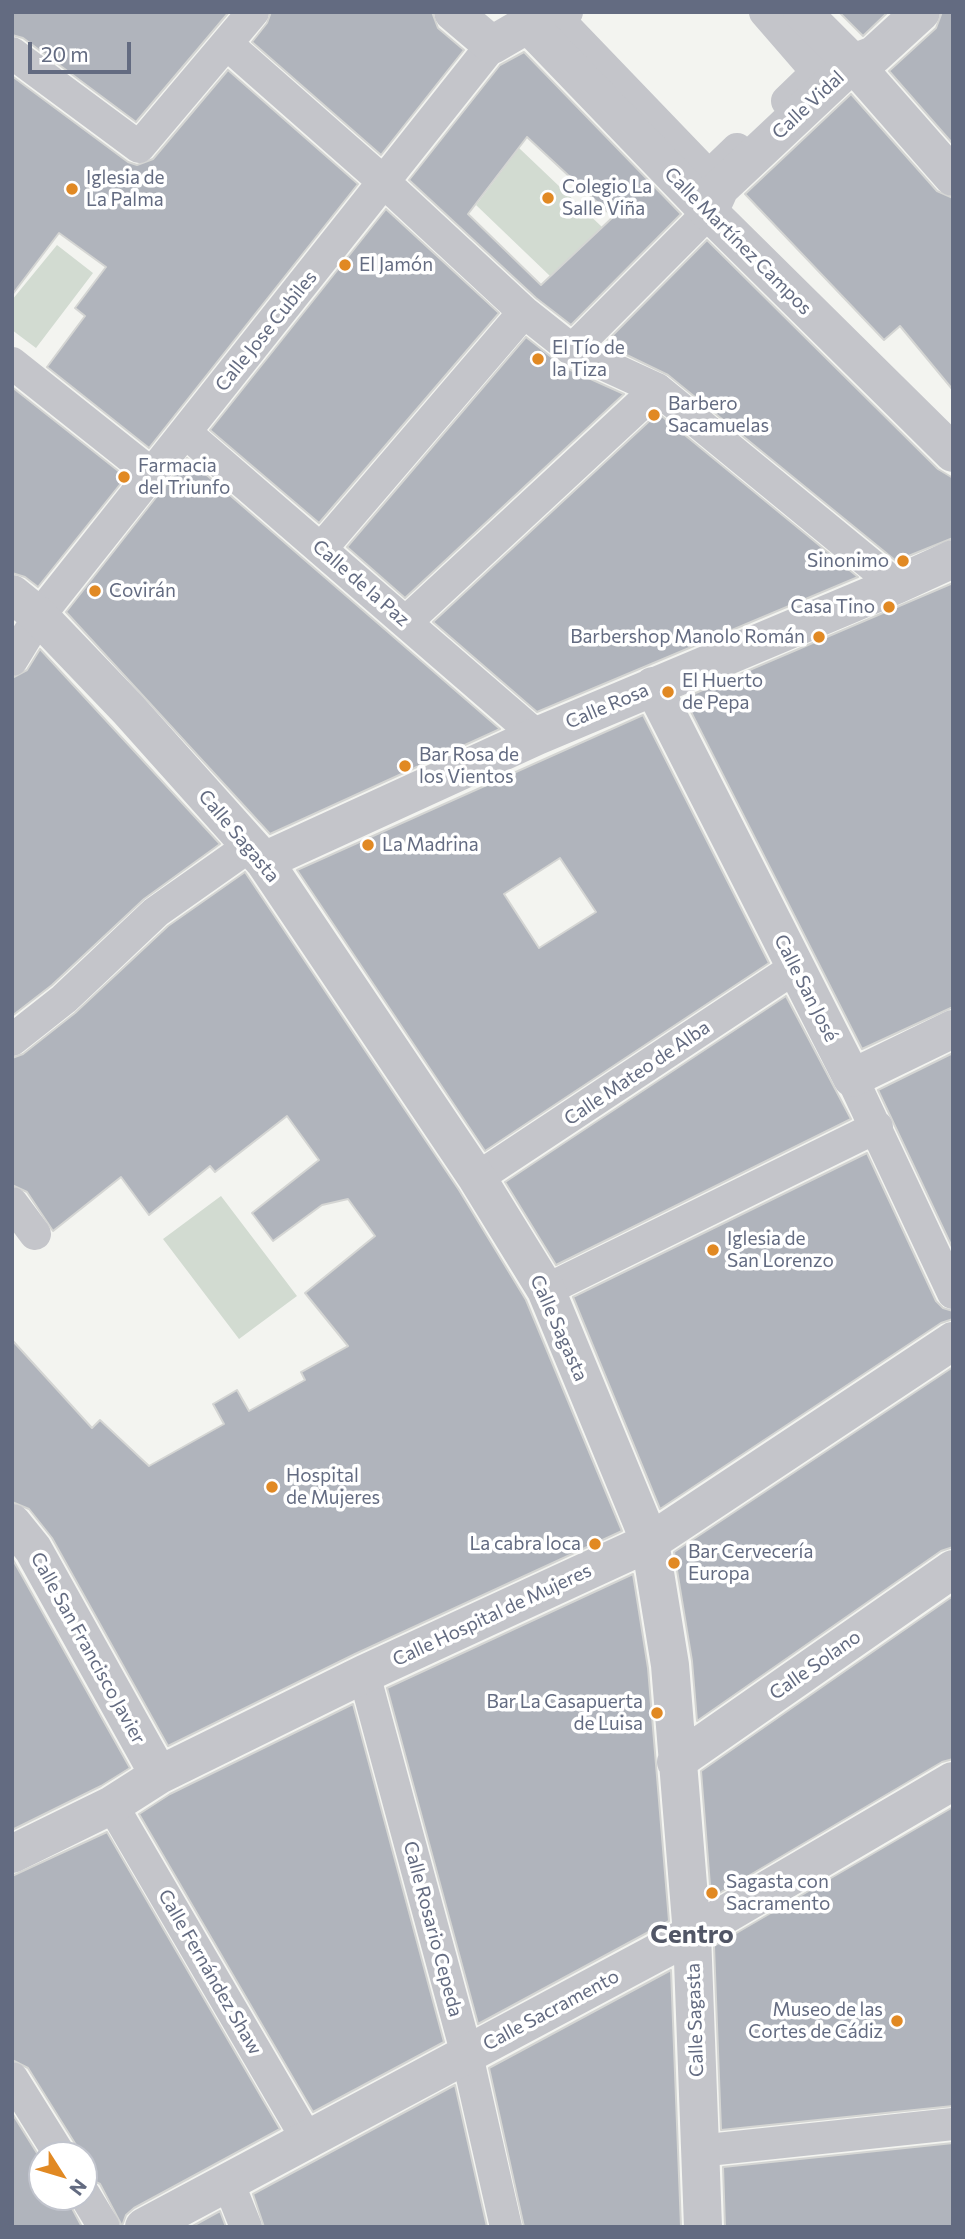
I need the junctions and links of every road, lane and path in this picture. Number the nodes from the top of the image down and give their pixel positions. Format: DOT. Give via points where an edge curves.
graph roads {
  1 [pos="253,12"];
  2 [pos="453,12"];
  3 [pos="567,12"];
  4 [pos="765,12"];
  5 [pos="802,12"];
  6 [pos="920,12"];
  7 [pos="533,18"];
  8 [pos="227,44"];
  9 [pos="492,45"];
  10 [pos="12,53"];
  11 [pos="853,63"];
  12 [pos="953,177"];
  13 [pos="384,183"];
  14 [pos="709,212"];
  15 [pos="524,312"];
  16 [pos="572,350"];
  17 [pos="12,363"];
  18 [pos="657,389"];
  19 [pos="186,432"];
  20 [pos="953,453"];
  21 [pos="153,475"];
  22 [pos="321,549"];
  23 [pos="953,559"];
  24 [pos="896,585"];
  25 [pos="26,605"];
  26 [pos="406,622"];
  27 [pos="12,660"];
  28 [pos="653,686"];
  29 [pos="537,736"];
  30 [pos="257,853"];
  31 [pos="796,967"];
  32 [pos="953,1029"];
  33 [pos="12,1040"];
  34 [pos="852,1078"];
  35 [pos="877,1127"];
  36 [pos="477,1178"];
  37 [pos="12,1203"];
  38 [pos="35,1234"];
  39 [pos="546,1290"];
  40 [pos="953,1293"];
  41 [pos="953,1342"];
  42 [pos="12,1523"];
  43 [pos="650,1542"];
  44 [pos="953,1569"];
  45 [pos="364,1674"];
  46 [pos="676,1762"];
  47 [pos="159,1776"];
  48 [pos="953,1781"];
  49 [pos="112,1805"];
  50 [pos="12,1854"];
  51 [pos="692,1934"];
  52 [pos="467,2055"];
  53 [pos="12,2078"];
  54 [pos="953,2124"];
  55 [pos="307,2139"];
  56 [pos="51,2141"];
  57 [pos="698,2151"];
  58 [pos="228,2182"];
  59 [pos="94,2211"];
  60 [pos="104,2227"];
  61 [pos="144,2227"];
  62 [pos="246,2227"];
  63 [pos="506,2227"];
  64 [pos="703,2227"];
  1 -- 8 [label="street"];
  2 -- 9 [label="street"];
  3 -- 4 [label="street" via="559,20 709,176 817,72"];
  5 -- 11 [label="street"];
  6 -- 11 [label="street, Calle Vidal" via="874,55"];
  7 -- 9 [label="street"];
  7 -- 14 [label="street, Calle Martínez Campos"];
  8 -- 10 [label="street" via="139,147"];
  8 -- 13 [label="street"];
  9 -- 13 [label="street, Calle Jose Cubiles"];
  11 -- 12 [label="street"];
  11 -- 14 [label="street, Calle Vidal" via="720,188"];
  13 -- 15 [label="street"];
  13 -- 19 [label="street, Calle Jose Cubiles"];
  14 -- 16 [label="street"];
  14 -- 20 [label="street, Calle Martínez Campos"];
  15 -- 16 [label="street"];
  15 -- 22 [label="street"];
  16 -- 18 [label="street"];
  17 -- 21 [label="street"];
  18 -- 24 [label="street"];
  18 -- 26 [label="street"];
  19 -- 21 [label="street, Calle Jose Cubiles"];
  19 -- 22 [label="street, Calle de la Paz"];
  21 -- 25 [label="street, Calle Jose Cubiles"];
  22 -- 26 [label="street, Calle de la Paz"];
  23 -- 24 [label="street, Calle Rosa"];
  24 -- 28 [label="street, Calle Rosa"];
  25 -- 27 [label="street, Calle Jose Cubiles"];
  25 -- 30 [label="street, Calle Sagasta"];
  26 -- 29 [label="street, Calle de la Paz"];
  28 -- 29 [label="street, Calle Rosa"];
  28 -- 31 [label="street, Calle San José"];
  29 -- 30 [label="street, Calle Rosa"];
  30 -- 33 [label="street" via="156,912 64,999"];
  30 -- 36 [label="street, Calle Sagasta"];
  31 -- 34 [label="street, Calle San José"];
  31 -- 36 [label="street, Calle Mateo de Alba"];
  32 -- 34 [label="street"];
  34 -- 35 [label="street, Calle San José"];
  35 -- 39 [label="street"];
  35 -- 40 [label="street, Calle San José"];
  36 -- 39 [label="street, Calle Sagasta"];
  37 -- 38 [label="street"];
  39 -- 43 [label="street, Calle Sagasta"];
  41 -- 43 [label="street, Calle Hospital de Mujeres"];
  42 -- 47 [label="street, Calle San Francisco Javier" via="33,1549"];
  43 -- 45 [label="street, Calle Hospital de Mujeres"];
  43 -- 46 [label="street, Calle Sagasta" via="670,1665"];
  44 -- 46 [label="street, Calle Solano"];
  45 -- 47 [label="street, Calle Hospital de Mujeres"];
  45 -- 52 [label="street, Calle Rosario Cepeda"];
  46 -- 51 [label="street, Calle Sagasta"];
  47 -- 49 [label="street, Calle Hospital de Mujeres"];
  48 -- 51 [label="street, Calle Sacramento"];
  49 -- 50 [label="street, Calle Hospital de Mujeres"];
  49 -- 55 [label="street, Calle Fernández Shaw"];
  51 -- 52 [label="street, Calle Sacramento"];
  51 -- 57 [label="street, Calle Sagasta"];
  52 -- 55 [label="street, Calle Sacramento"];
  52 -- 63 [label="street, Calle Rosario Cepeda"];
  53 -- 56 [label="street"];
  54 -- 57 [label="street"];
  55 -- 58 [label="street, Calle Sacramento"];
  57 -- 64 [label="street, Calle Sagasta"];
  58 -- 61 [label="street, Calle Sacramento"];
  58 -- 62 [label="street"];
  59 -- 60 [label="street"];
}
